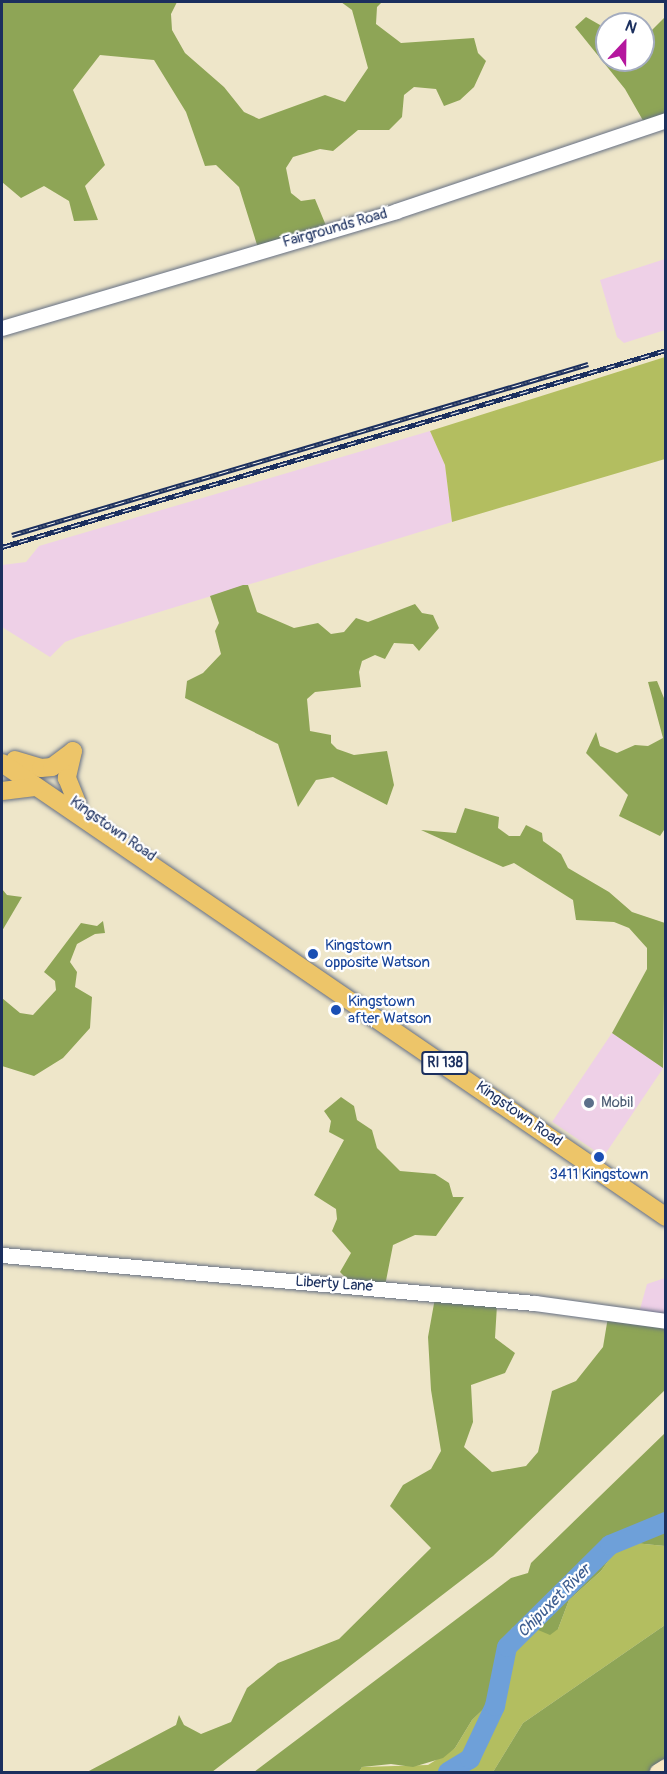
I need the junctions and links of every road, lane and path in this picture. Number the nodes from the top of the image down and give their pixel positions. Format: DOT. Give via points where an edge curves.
graph roads {
  1 [pos="666,120"];
  2 [pos="2,328"];
  3 [pos="6,757"];
  4 [pos="35,787"];
  5 [pos="2,791"];
  6 [pos="77,803"];
  7 [pos="222,911"];
  8 [pos="666,1217"];
  9 [pos="2,1255"];
  10 [pos="666,1321"];
  11 [pos="666,1767"];
  12 [pos="658,1773"];
  1 -- 2 [label="street, Fairgrounds Road" via="396,211"];
  3 -- 4 [label="main road, Kingstown Road / RI 138"];
  3 -- 6 [label="main road, Kingstown Road / RI 138"];
  3 -- 6 [label="main road" via="41,768 52,766 73,751 67,778"];
  4 -- 5 [label="main road"];
  4 -- 7 [label="main road, Kingstown Road / RI 138"];
  6 -- 7 [label="main road, Kingstown Road / RI 138" via="207,895"];
  7 -- 8 [label="main road, Kingstown Road / RI 138"];
  9 -- 10 [label="street, Liberty Lane" via="535,1303"];
  11 -- 12 [label="main road"];
}
